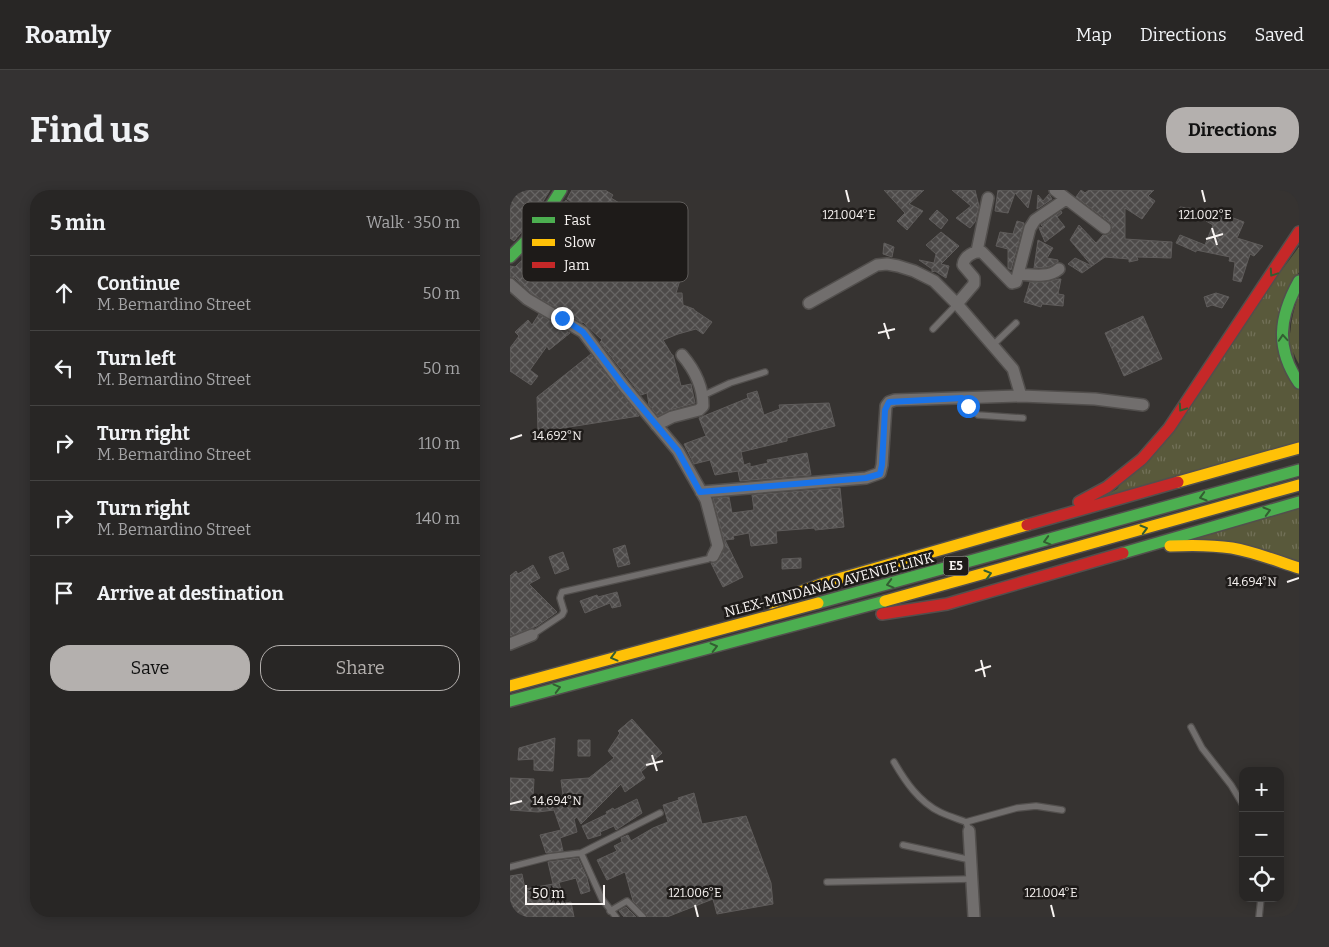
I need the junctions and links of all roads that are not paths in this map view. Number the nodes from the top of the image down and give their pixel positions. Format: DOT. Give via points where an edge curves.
graph roads {
  1 [pos="561,190"];
  2 [pos="1055,190"];
  3 [pos="988,198"];
  4 [pos="1066,199"];
  5 [pos="554,202"];
  6 [pos="1104,228"];
  7 [pos="1299,232"];
  8 [pos="522,248"];
  9 [pos="977,251"];
  10 [pos="510,257"];
  11 [pos="1060,269"];
  12 [pos="1019,274"];
  13 [pos="1299,282"];
  14 [pos="510,284"];
  15 [pos="810,302"];
  16 [pos="957,304"];
  17 [pos="1016,323"];
  18 [pos="933,329"];
  19 [pos="993,346"];
  20 [pos="682,355"];
  21 [pos="765,372"];
  22 [pos="1299,383"];
  23 [pos="702,396"];
  24 [pos="1021,396"];
  25 [pos="962,398"];
  26 [pos="1143,405"];
  27 [pos="1023,418"];
  28 [pos="656,424"];
  29 [pos="1299,448"];
  30 [pos="1299,470"];
  31 [pos="1299,485"];
  32 [pos="700,492"];
  33 [pos="1299,502"];
  34 [pos="978,540"];
  35 [pos="713,556"];
  36 [pos="1102,559"];
  37 [pos="1299,568"];
  38 [pos="789,628"];
  39 [pos="532,636"];
  40 [pos="510,644"];
  41 [pos="662,645"];
  42 [pos="510,686"];
  43 [pos="510,701"];
  44 [pos="1191,727"];
  45 [pos="894,762"];
  46 [pos="1239,799"];
  47 [pos="1062,810"];
  48 [pos="660,813"];
  49 [pos="967,827"];
  50 [pos="903,845"];
  51 [pos="581,853"];
  52 [pos="970,860"];
  53 [pos="510,867"];
  54 [pos="972,879"];
  55 [pos="827,882"];
  56 [pos="1261,902"];
  57 [pos="610,911"];
  58 [pos="616,917"];
  59 [pos="643,917"];
  60 [pos="974,917"];
  61 [pos="1259,917"];
  1 -- 5 [label="main road"];
  2 -- 4 [label="street"];
  3 -- 9 [label="street"];
  4 -- 6 [label="street"];
  4 -- 12 [label="street" via="1035,220 1027,238"];
  7 -- 34 [label="main road, one-way" via="1169,428 1142,459 1107,487 1077,504"];
  8 -- 10 [label="main road"];
  9 -- 12 [label="street" via="982,252 1012,283 1016,282"];
  9 -- 16 [label="street" via="963,262 974,278 974,284"];
  11 -- 12 [label="street" via="1046,275"];
  22 -- 13 [label="main road, one-way" via="1285,355 1282,332 1284,311"];
  14 -- 28 [label="street" via="527,299 583,332"];
  15 -- 16 [label="street" via="877,265 887,264 914,271 934,281"];
  16 -- 18 [label="lane"];
  16 -- 19 [label="street"];
  17 -- 19 [label="lane"];
  19 -- 24 [label="street" via="1014,369"];
  20 -- 23 [label="street" via="690,365"];
  21 -- 23 [label="lane" via="730,382"];
  23 -- 28 [label="street" via="699,410"];
  24 -- 25 [label="street"];
  24 -- 26 [label="street"];
  25 -- 27 [label="lane" via="978,415"];
  25 -- 32 [label="street" via="889,402 885,410 882,465 880,474 875,476"];
  28 -- 32 [label="street" via="678,451"];
  29 -- 34 [label="main road"];
  30 -- 41 [label="main road, NLEX-MINDANAO AVENUE LINK / E5, one-way"];
  38 -- 31 [label="main road, E5, one-way"];
  32 -- 35 [label="street" via="708,506 718,546"];
  36 -- 33 [label="main road, one-way"];
  34 -- 41 [label="main road" via="824,583"];
  35 -- 39 [label="lane" via="562,592 562,615"];
  36 -- 37 [label="main road" via="1162,547 1195,545 1232,548"];
  36 -- 38 [label="main road" via="947,604"];
  43 -- 38 [label="main road, E5, one-way"];
  39 -- 40 [label="street"];
  41 -- 42 [label="main road, NLEX-MINDANAO AVENUE LINK / E5, one-way"];
  44 -- 46 [label="lane" via="1202,748"];
  45 -- 49 [label="lane" via="913,791 926,803"];
  47 -- 49 [label="lane" via="1036,806 1018,808"];
  48 -- 51 [label="lane"];
  49 -- 52 [label="street"];
  50 -- 52 [label="lane"];
  51 -- 53 [label="lane"];
  51 -- 57 [label="lane"];
  52 -- 54 [label="street"];
  54 -- 55 [label="lane"];
  54 -- 60 [label="street"];
  56 -- 61 [label="lane"];
  57 -- 58 [label="lane"];
  57 -- 59 [label="lane" via="627,901"];
}
